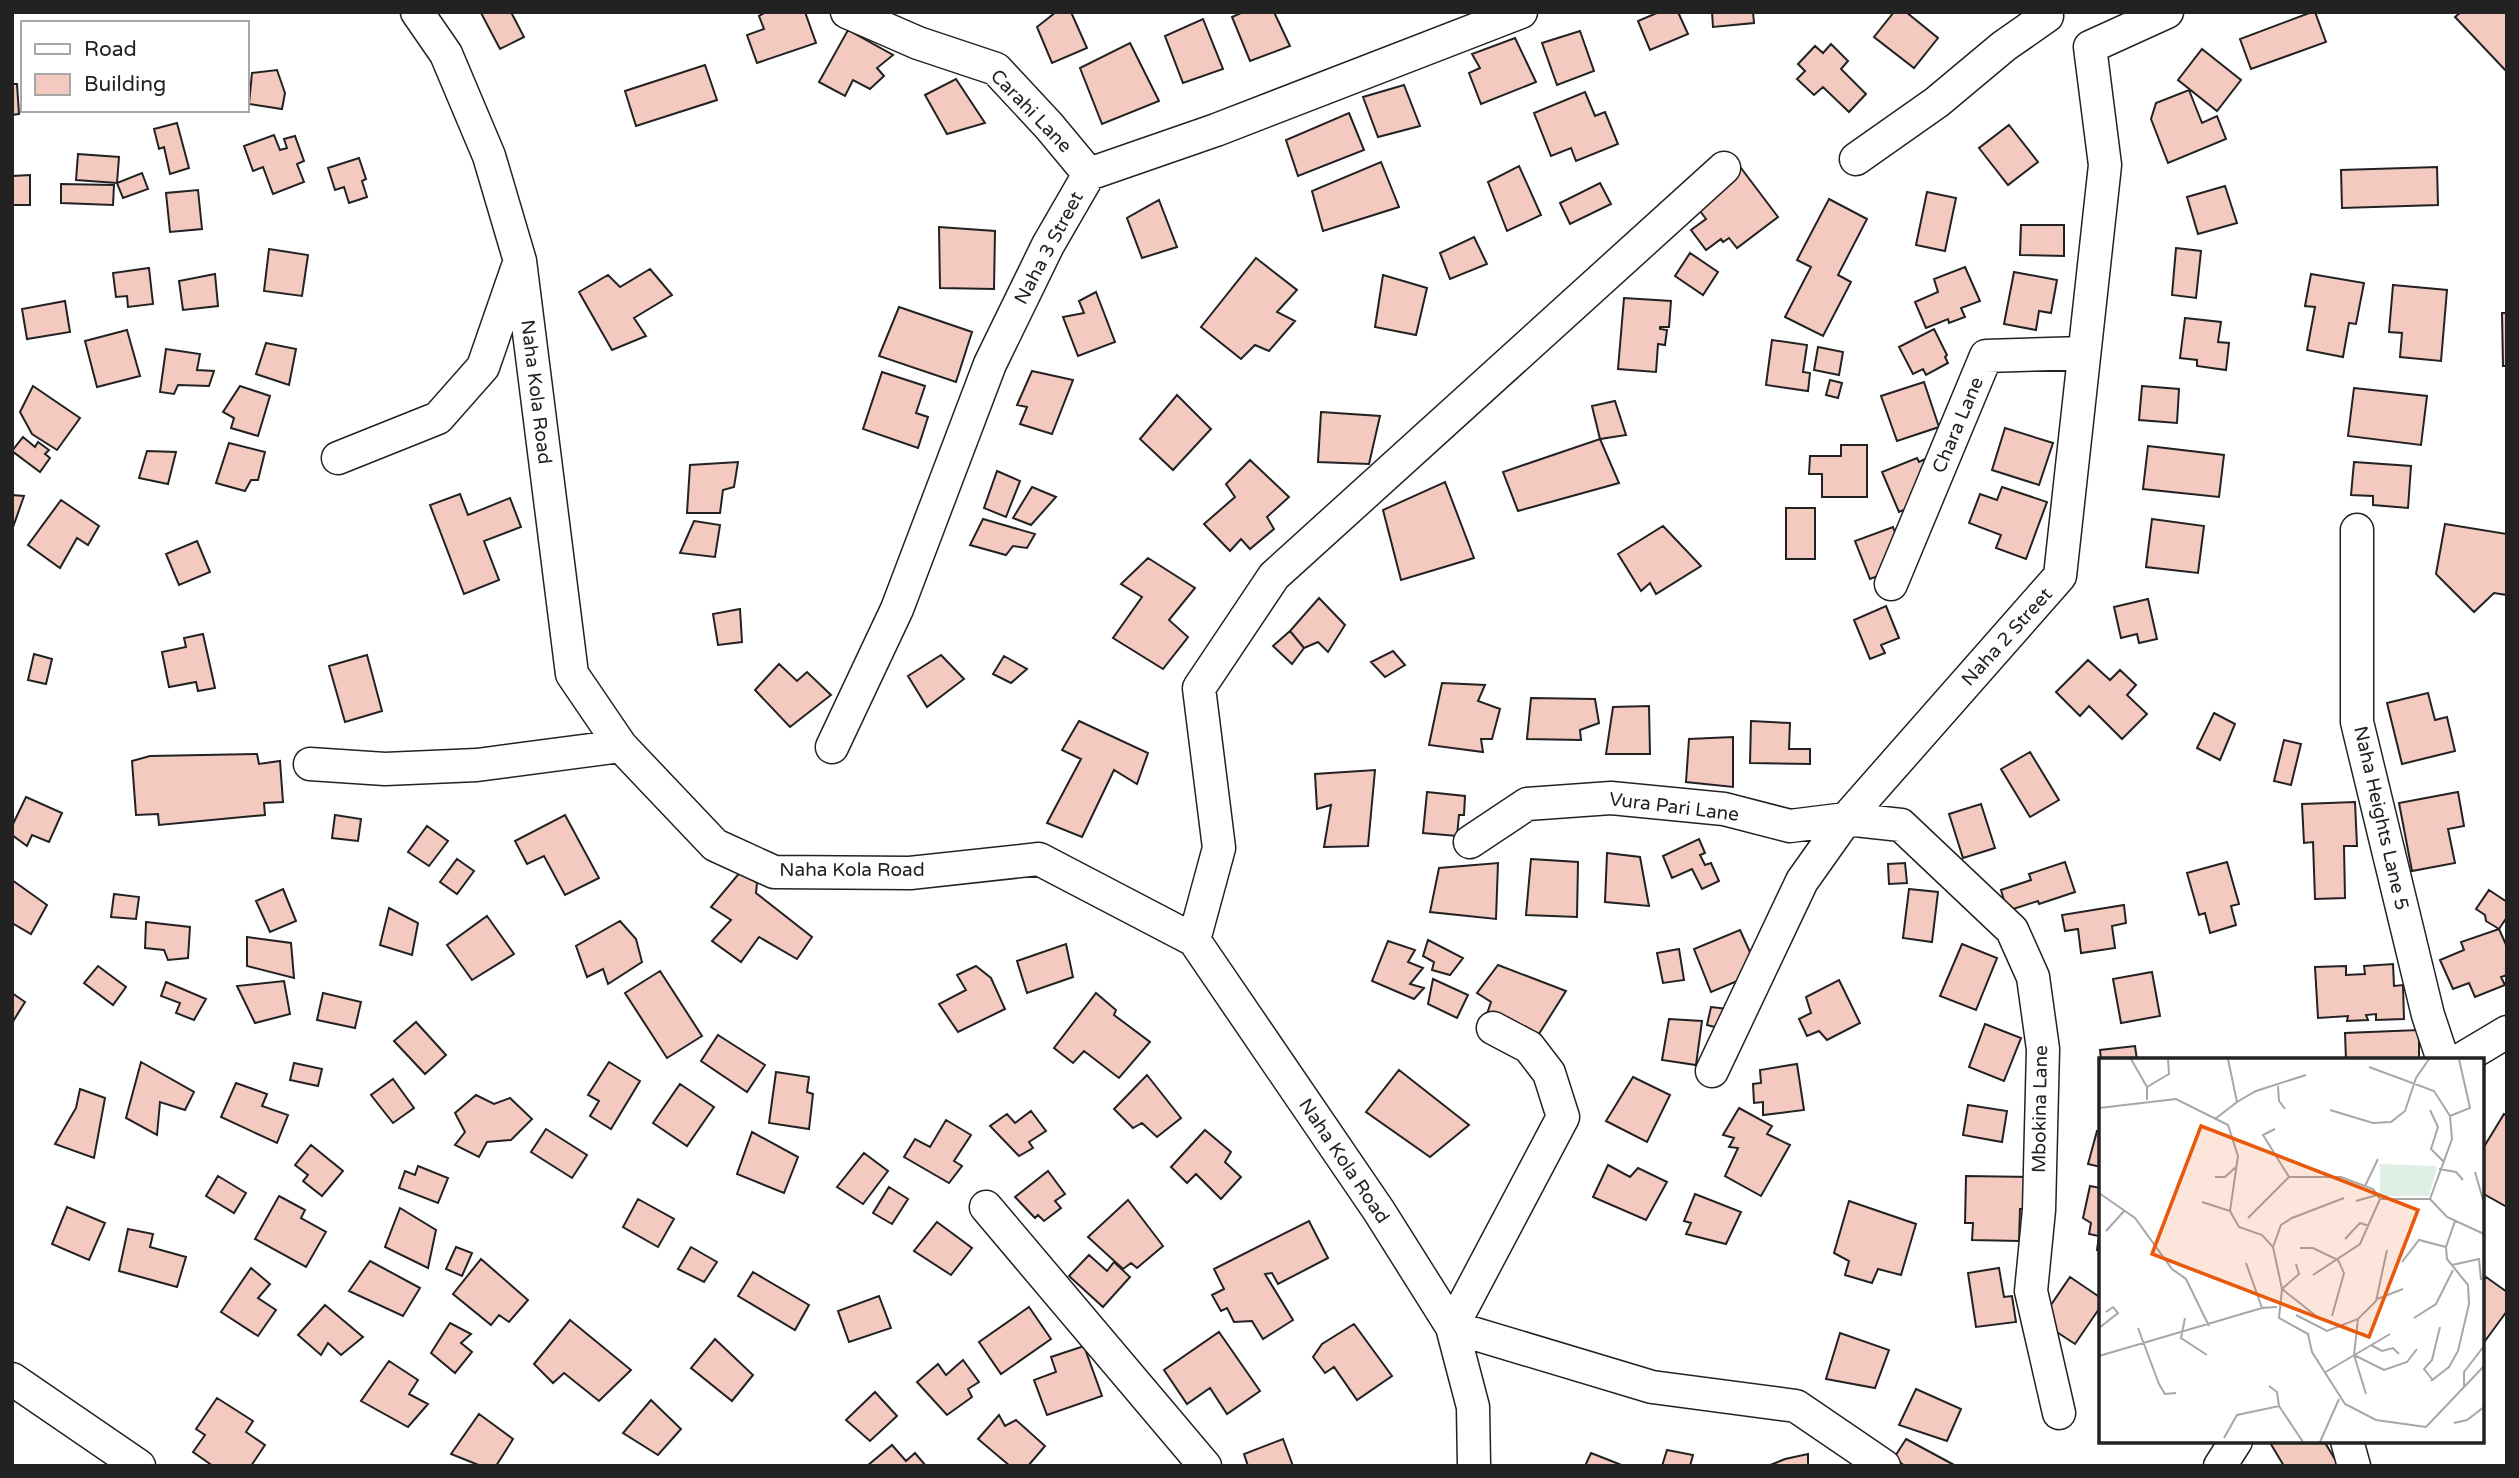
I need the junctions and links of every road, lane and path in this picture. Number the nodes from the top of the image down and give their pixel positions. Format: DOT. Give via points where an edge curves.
graph roads {
  1 [pos="417,12"];
  2 [pos="848,12"];
  3 [pos="1521,12"];
  4 [pos="2167,12"];
  5 [pos="2044,14"];
  6 [pos="2090,47"];
  7 [pos="1856,159"];
  8 [pos="1724,168"];
  9 [pos="1089,174"];
  10 [pos="520,261"];
  11 [pos="2084,353"];
  12 [pos="338,458"];
  13 [pos="2357,530"];
  14 [pos="1891,584"];
  15 [pos="621,746"];
  16 [pos="832,747"];
  17 [pos="310,764"];
  18 [pos="1846,819"];
  19 [pos="1470,842"];
  20 [pos="1194,940"];
  21 [pos="1493,1028"];
  22 [pos="2507,1032"];
  23 [pos="2442,1058"];
  24 [pos="2463,1058"];
  25 [pos="1712,1070"];
  26 [pos="986,1207"];
  27 [pos="1452,1327"];
  28 [pos="12,1379"];
  29 [pos="2059,1413"];
  30 [pos="2235,1443"];
  31 [pos="2348,1443"];
  32 [pos="139,1466"];
  33 [pos="1205,1466"];
  34 [pos="1474,1466"];
  35 [pos="1884,1466"];
  36 [pos="2220,1466"];
  37 [pos="2354,1466"];
  1 -- 10 [label="street, Naha Kola Road" via="446,54 489,156"];
  2 -- 9 [label="street, Carahi Lane" via="918,43 996,69"];
  3 -- 9 [label="street, Naha 3 Street"];
  4 -- 6 [label="street"];
  5 -- 6 [label="street"];
  5 -- 7 [label="street" via="1937,102"];
  6 -- 11 [label="street, Naha 2 Street" via="2105,165"];
  8 -- 20 [label="street" via="1274,576 1199,688 1219,848"];
  9 -- 16 [label="street, Naha 3 Street" via="1048,245 990,364 897,609"];
  10 -- 12 [label="street" via="483,366 438,418"];
  10 -- 15 [label="street, Naha Kola Road" via="572,674"];
  11 -- 14 [label="street, Chara Lane" via="1986,356"];
  11 -- 18 [label="street, Naha 2 Street" via="2060,576"];
  13 -- 23 [label="street, Naha Heights Lane 5" via="2357,722 2428,1016"];
  15 -- 17 [label="street" via="477,765 385,769"];
  15 -- 20 [label="street, Naha Kola Road" via="715,845 774,872 910,873 1039,859"];
  18 -- 19 [label="street, Vura Pari Lane" via="1790,826 1724,809 1611,797 1527,804"];
  18 -- 25 [label="street, Naha 2 Street" via="1802,881"];
  18 -- 29 [label="street, Mbokina Lane" via="1900,825 2012,930 2033,977 2043,1049 2039,1210 2031,1291"];
  20 -- 27 [label="street, Naha Kola Road" via="1379,1211"];
  21 -- 27 [label="street" via="1529,1047 1549,1073 1563,1117"];
  22 -- 24 [label="street"];
  26 -- 33 [label="street"];
  27 -- 34 [label="street, Naha Kola Road" via="1473,1407"];
  27 -- 35 [label="street" via="1652,1387 1796,1406"];
  28 -- 32 [label="street"];
  30 -- 36 [label="street"];
  31 -- 37 [label="street"];
}
